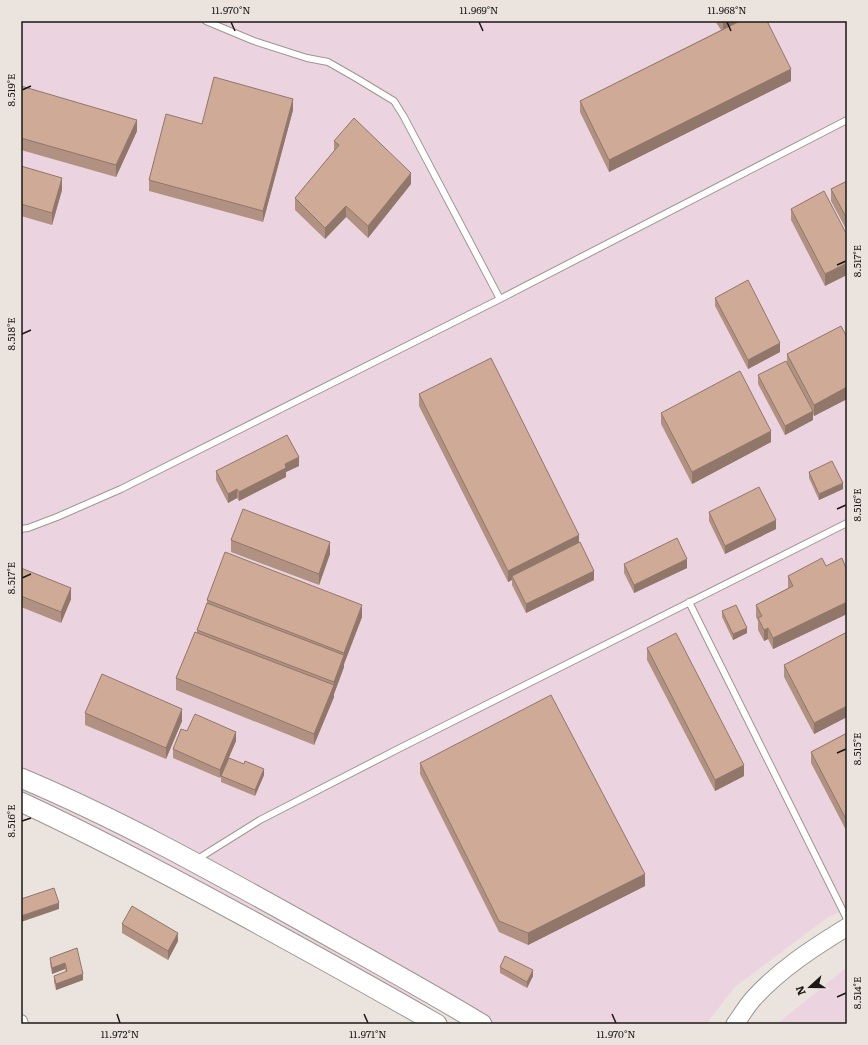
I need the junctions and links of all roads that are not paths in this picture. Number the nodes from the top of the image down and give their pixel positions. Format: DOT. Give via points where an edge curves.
graph roads {
  1 [pos="206,21"];
  2 [pos="847,120"];
  3 [pos="500,299"];
  4 [pos="847,524"];
  5 [pos="21,529"];
  6 [pos="689,602"];
  7 [pos="21,778"];
  8 [pos="21,802"];
  9 [pos="192,861"];
  10 [pos="847,919"];
  11 [pos="847,928"];
  12 [pos="21,1021"];
  13 [pos="22,1024"];
  14 [pos="438,1024"];
  15 [pos="482,1024"];
  16 [pos="735,1024"];
  1 -- 3 [label="lane" via="254,41 328,62 394,101"];
  2 -- 3 [label="lane"];
  3 -- 5 [label="lane" via="121,489 57,517"];
  4 -- 6 [label="lane"];
  6 -- 9 [label="lane" via="260,820"];
  6 -- 10 [label="lane"];
  7 -- 9 [label="main road"];
  8 -- 14 [label="main road" via="172,876"];
  9 -- 15 [label="main road" via="396,973"];
  11 -- 16 [label="main road" via="785,969 752,1000"];
  12 -- 13 [label="street"];
}
